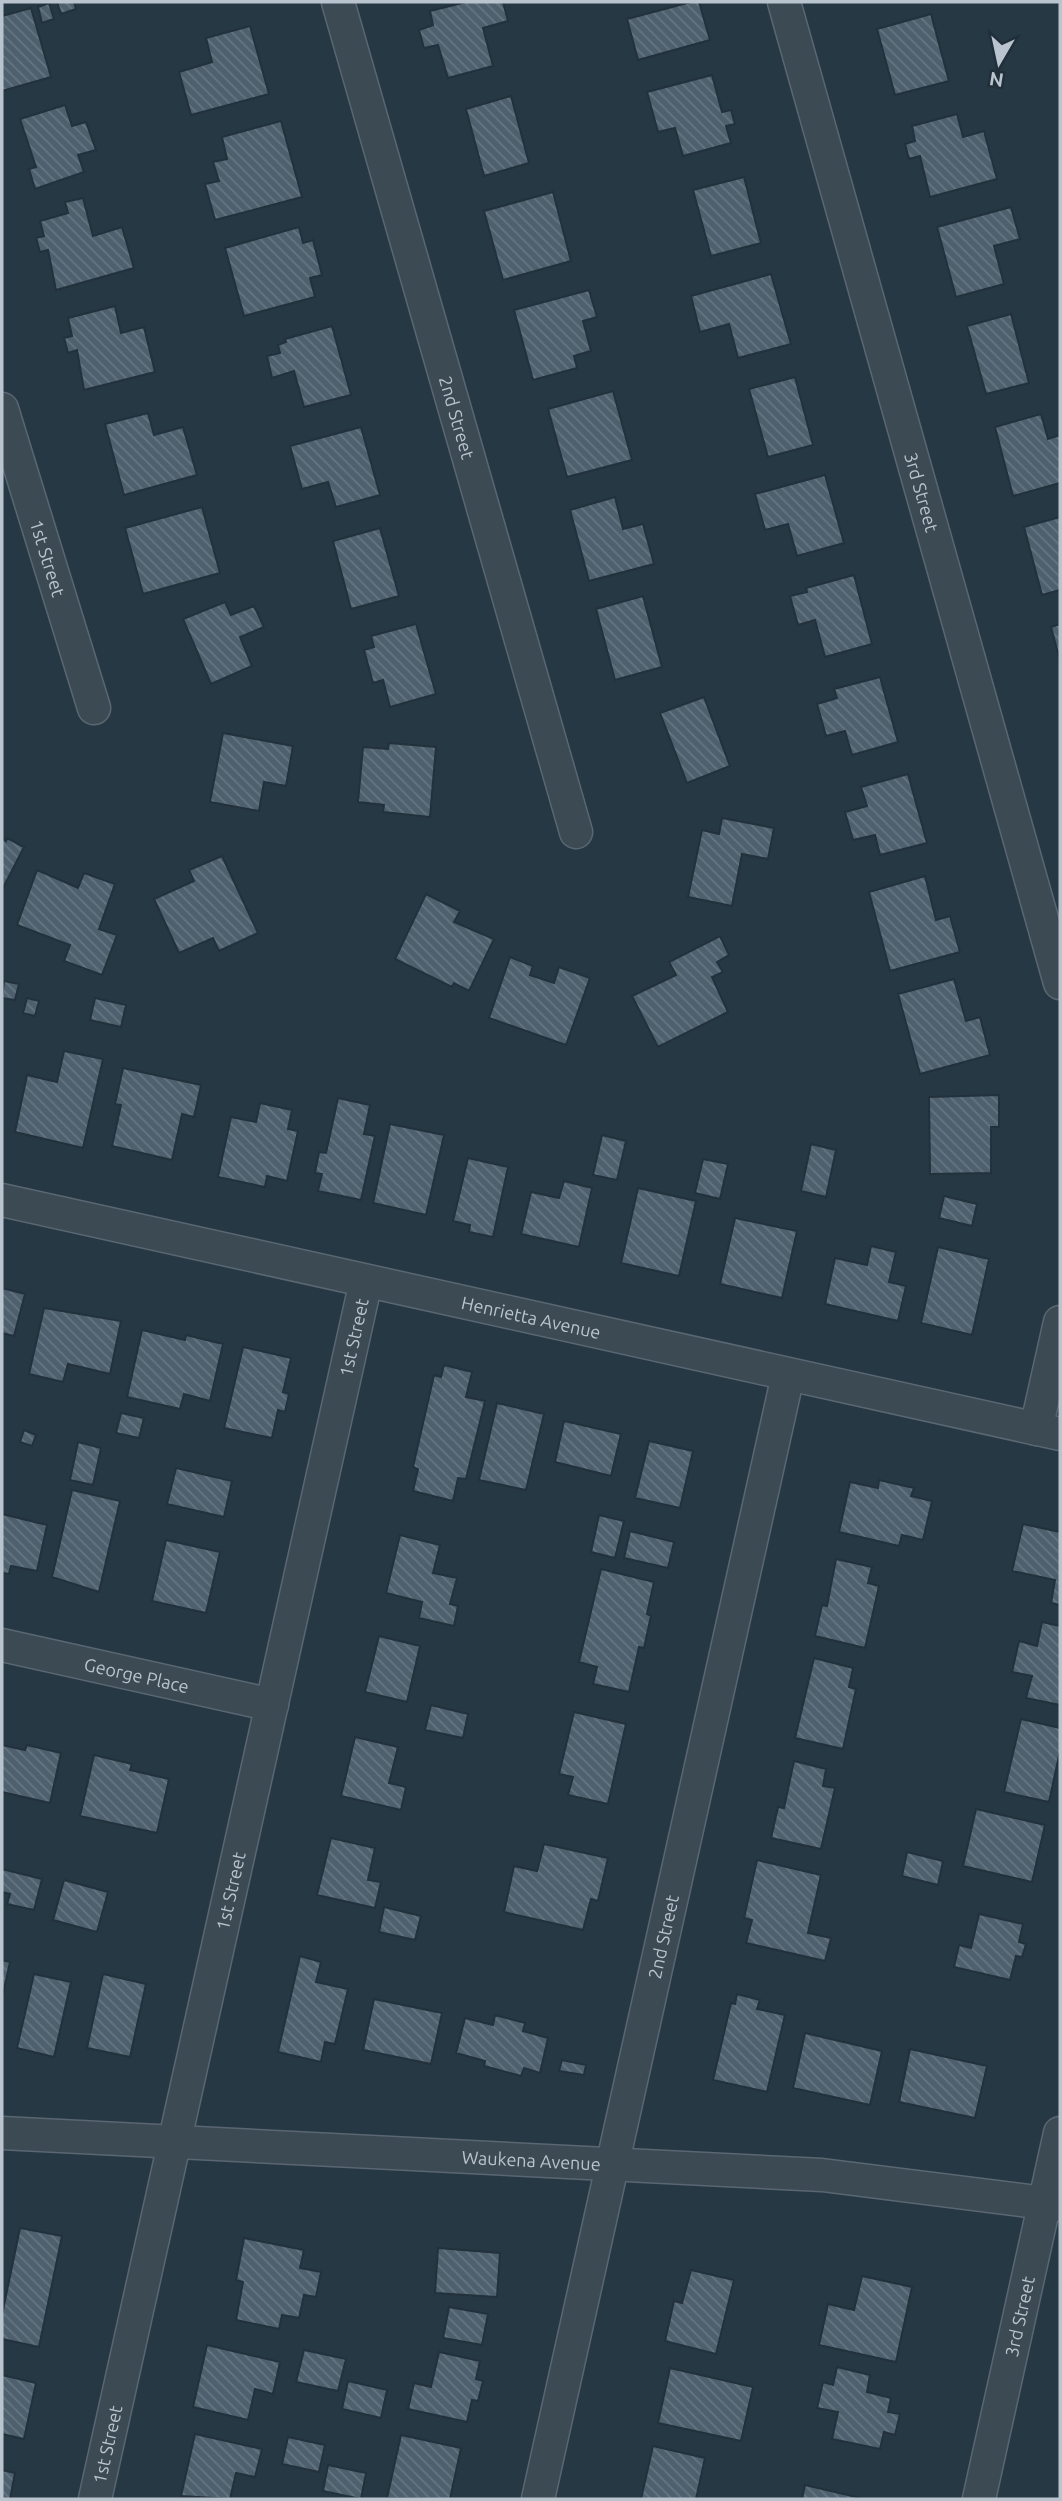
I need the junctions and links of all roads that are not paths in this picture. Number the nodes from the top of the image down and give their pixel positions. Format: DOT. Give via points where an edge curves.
graph roads {
  1 [pos="338,2"];
  2 [pos="784,2"];
  3 [pos="2,409"];
  4 [pos="94,708"];
  5 [pos="576,832"];
  6 [pos="1060,983"];
  7 [pos="2,1200"];
  8 [pos="366,1281"];
  9 [pos="1060,1322"];
  10 [pos="788,1375"];
  11 [pos="1048,1432"];
  12 [pos="2,1645"];
  13 [pos="272,1705"];
  14 [pos="2,2133"];
  15 [pos="1060,2133"];
  16 [pos="174,2141"];
  17 [pos="613,2164"];
  18 [pos="1052,2204"];
  19 [pos="95,2499"];
  20 [pos="538,2499"];
  21 [pos="979,2499"];
  1 -- 5 [label="street, 2nd Street"];
  2 -- 6 [label="street, 3rd Street"];
  3 -- 4 [label="street, 1st Street"];
  7 -- 8 [label="street, Henrietta Avenue"];
  8 -- 10 [label="street, Henrietta Avenue"];
  8 -- 13 [label="street, 1st Street"];
  9 -- 11 [label="street"];
  10 -- 11 [label="street, Henrietta Avenue"];
  10 -- 17 [label="street, 2nd Street"];
  12 -- 13 [label="street, George Place"];
  13 -- 16 [label="street, 1st Street"];
  14 -- 16 [label="street, Waukena Avenue"];
  15 -- 18 [label="street, 3rd Street"];
  16 -- 17 [label="street, Waukena Avenue"];
  16 -- 19 [label="street, 1st Street"];
  17 -- 18 [label="street, Waukena Avenue" via="822,2175"];
  17 -- 20 [label="street, 2nd Street"];
  18 -- 21 [label="street, 3rd Street"];
}
